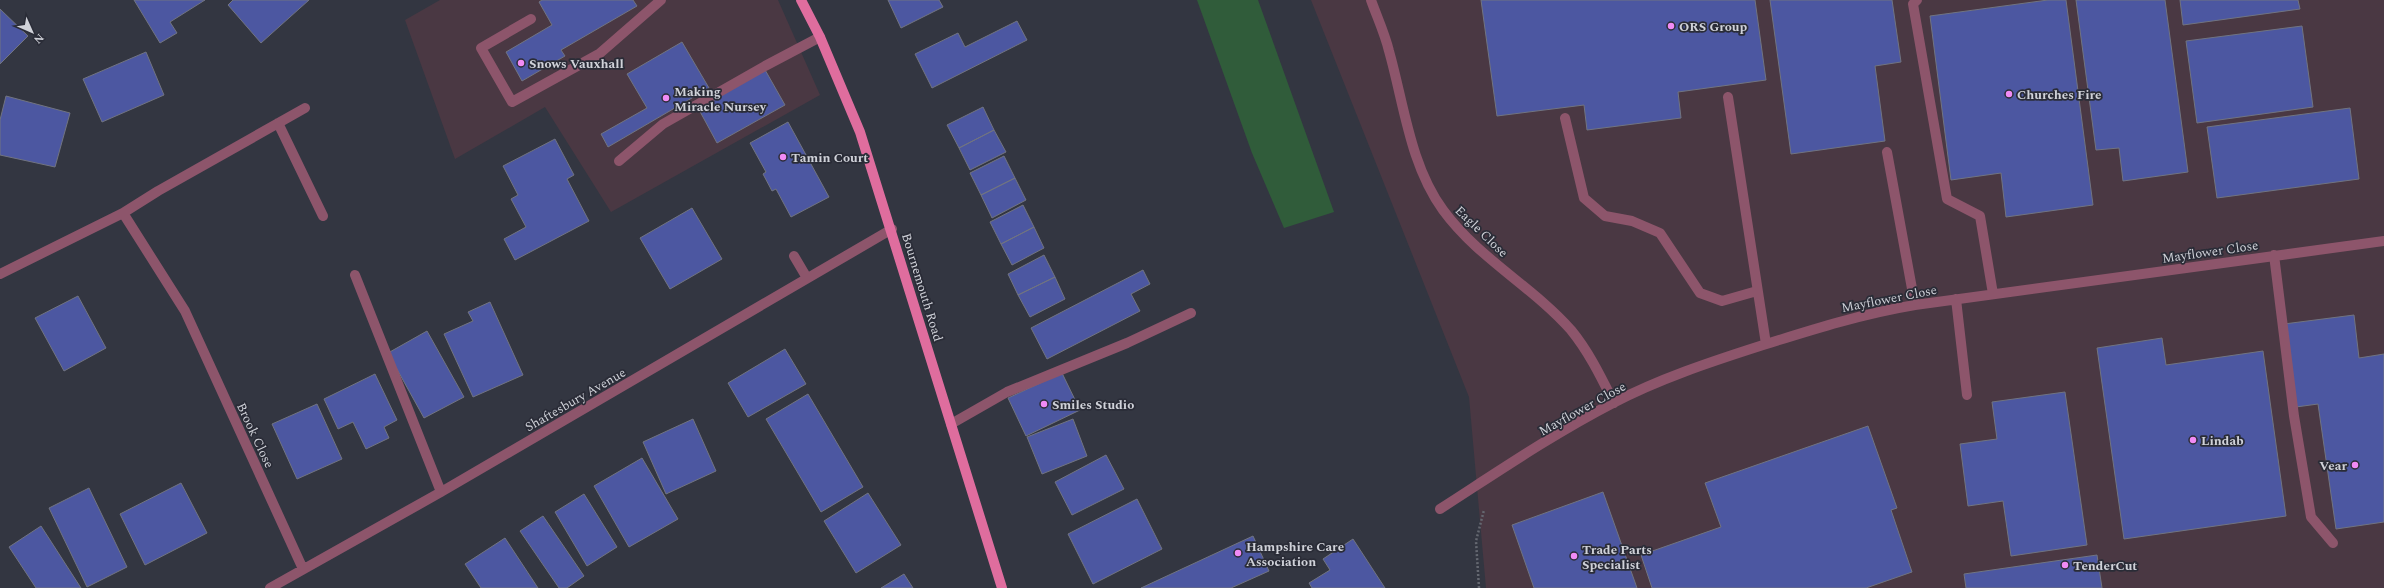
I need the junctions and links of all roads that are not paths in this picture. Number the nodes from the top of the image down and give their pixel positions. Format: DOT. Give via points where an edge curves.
graph roads {
  1 [pos="662,0"];
  2 [pos="801,0"];
  3 [pos="1371,0"];
  4 [pos="1917,0"];
  5 [pos="531,19"];
  6 [pos="820,37"];
  7 [pos="1728,97"];
  8 [pos="305,108"];
  9 [pos="1565,118"];
  10 [pos="278,123"];
  11 [pos="1887,152"];
  12 [pos="619,161"];
  13 [pos="123,213"];
  14 [pos="323,216"];
  15 [pos="892,229"];
  16 [pos="2384,241"];
  17 [pos="2274,255"];
  18 [pos="794,256"];
  19 [pos="0,274"];
  20 [pos="355,275"];
  21 [pos="807,278"];
  22 [pos="1757,292"];
  23 [pos="1994,294"];
  24 [pos="1956,299"];
  25 [pos="1915,305"];
  26 [pos="1191,313"];
  27 [pos="1766,344"];
  28 [pos="1968,395"];
  29 [pos="1614,402"];
  30 [pos="951,424"];
  31 [pos="441,492"];
  32 [pos="1440,509"];
  33 [pos="2333,543"];
  34 [pos="303,569"];
  35 [pos="270,588"];
  36 [pos="1002,588"];
  1 -- 5 [label="street" via="599,54 512,102 481,48"];
  2 -- 6 [label="main road, Bournemouth Road"];
  3 -- 29 [label="street, Eagle Close" via="1389,49 1417,162 1430,191 1443,211 1462,232 1551,310 1570,330 1587,351"];
  4 -- 23 [label="street" via="1913,4 1947,199 1980,216"];
  6 -- 12 [label="street" via="663,124"];
  6 -- 15 [label="main road, Bournemouth Road" via="860,132"];
  7 -- 22 [label="street"];
  8 -- 10 [label="street"];
  9 -- 22 [label="street" via="1584,198 1605,216 1632,221 1660,233 1700,293 1722,301"];
  10 -- 13 [label="street"];
  10 -- 14 [label="street"];
  11 -- 25 [label="street"];
  13 -- 19 [label="street"];
  13 -- 34 [label="street, Brook Close" via="185,311"];
  15 -- 21 [label="street, Shaftesbury Avenue"];
  15 -- 30 [label="main road, Bournemouth Road"];
  16 -- 17 [label="street, Mayflower Close"];
  17 -- 23 [label="street, Mayflower Close"];
  17 -- 33 [label="street" via="2294,416 2311,517"];
  18 -- 21 [label="street"];
  20 -- 31 [label="street"];
  21 -- 31 [label="street, Shaftesbury Avenue"];
  22 -- 27 [label="street"];
  23 -- 24 [label="street, Mayflower Close"];
  24 -- 25 [label="street, Mayflower Close"];
  24 -- 28 [label="street"];
  25 -- 27 [label="street, Mayflower Close" via="1873,312"];
  26 -- 30 [label="street" via="1127,343 1007,392"];
  27 -- 29 [label="street, Mayflower Close" via="1714,361"];
  29 -- 32 [label="street, Mayflower Close"];
  30 -- 36 [label="main road, Bournemouth Road"];
  31 -- 34 [label="street, Shaftesbury Avenue"];
  34 -- 35 [label="street, Shaftesbury Avenue"];
}
